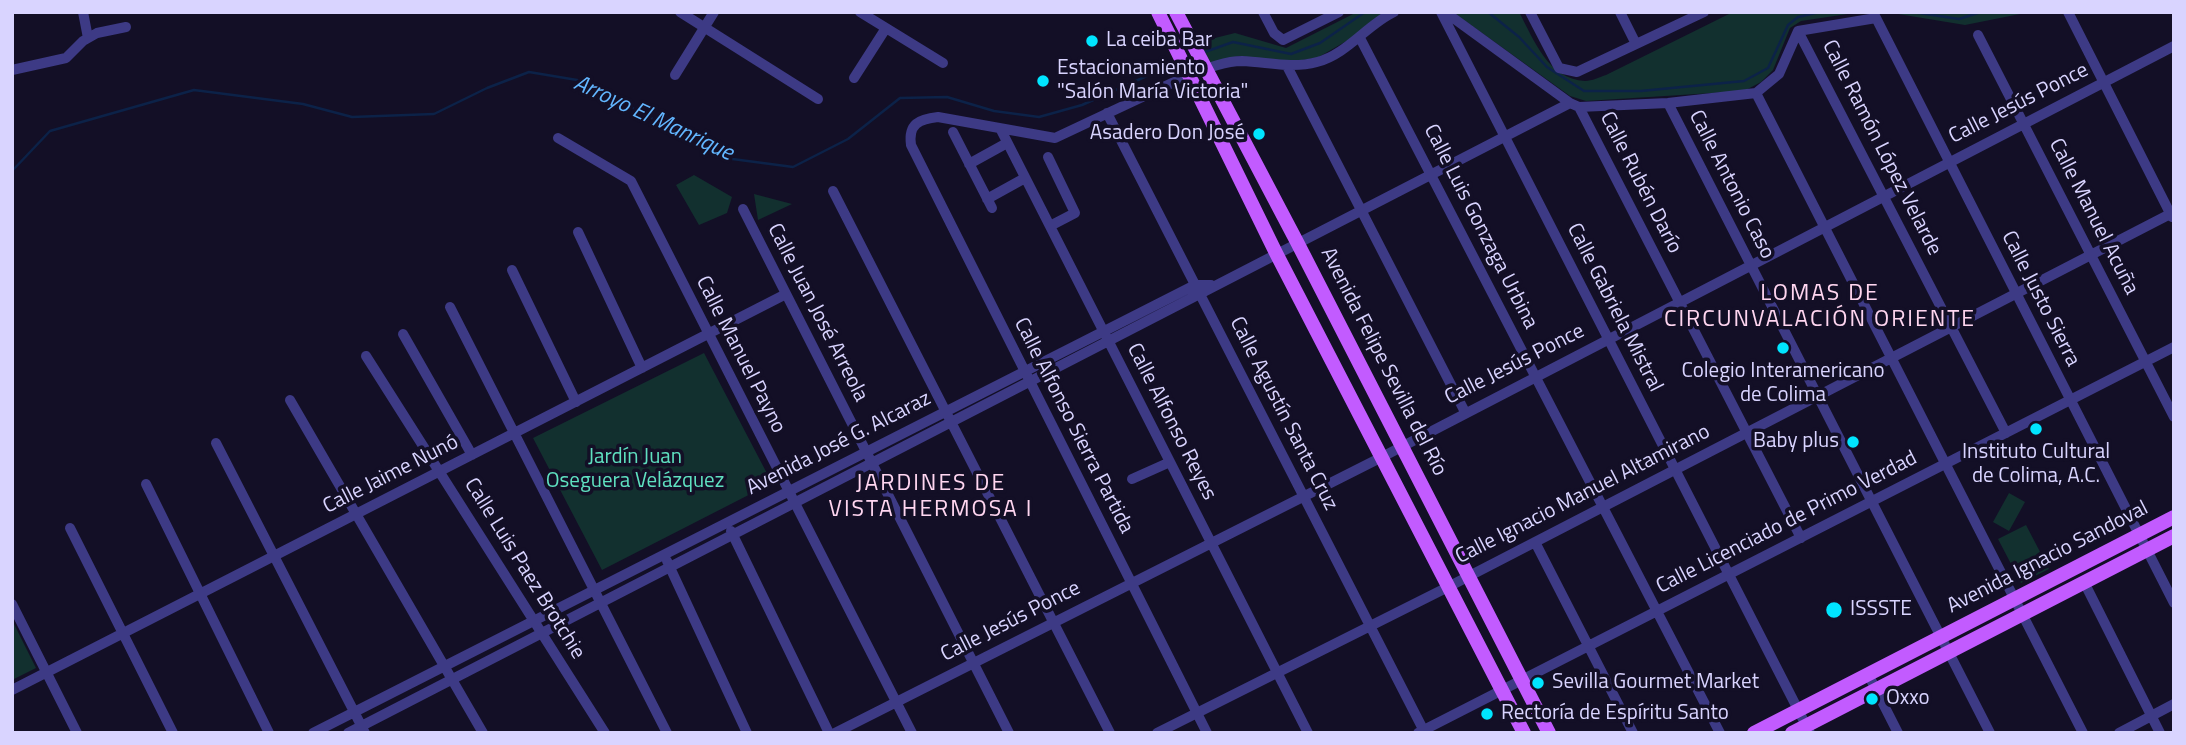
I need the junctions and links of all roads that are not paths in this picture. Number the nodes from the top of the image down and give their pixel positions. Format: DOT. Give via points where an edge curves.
graph roads {
  1 [pos="83,12"];
  2 [pos="680,12"];
  3 [pos="714,12"];
  4 [pos="1158,12"];
  5 [pos="1176,12"];
  6 [pos="1263,12"];
  7 [pos="1339,12"];
  8 [pos="1394,12"];
  9 [pos="1443,12"];
  10 [pos="1530,12"];
  11 [pos="1620,12"];
  12 [pos="1704,12"];
  13 [pos="2068,12"];
  14 [pos="865,14"];
  15 [pos="1874,15"];
  16 [pos="126,27"];
  17 [pos="704,28"];
  18 [pos="887,28"];
  19 [pos="1798,31"];
  20 [pos="1978,35"];
  21 [pos="88,38"];
  22 [pos="1360,38"];
  23 [pos="1636,44"];
  24 [pos="2174,46"];
  25 [pos="943,64"];
  26 [pos="1205,65"];
  27 [pos="1287,66"];
  28 [pos="12,70"];
  29 [pos="1188,72"];
  30 [pos="675,75"];
  31 [pos="854,78"];
  32 [pos="2104,82"];
  33 [pos="1756,93"];
  34 [pos="818,99"];
  35 [pos="1668,103"];
  36 [pos="1574,105"];
  37 [pos="1107,113"];
  38 [pos="2024,123"];
  39 [pos="999,128"];
  40 [pos="953,132"];
  41 [pos="1505,136"];
  42 [pos="558,138"];
  43 [pos="1007,143"];
  44 [pos="1048,157"];
  45 [pos="1949,162"];
  46 [pos="969,164"];
  47 [pos="1431,174"];
  48 [pos="1025,178"];
  49 [pos="834,191"];
  50 [pos="1884,196"];
  51 [pos="743,209"];
  52 [pos="1361,210"];
  53 [pos="2173,215"];
  54 [pos="1050,226"];
  55 [pos="1824,227"];
  56 [pos="578,232"];
  57 [pos="1297,242"];
  58 [pos="1276,253"];
  59 [pos="2091,255"];
  60 [pos="1750,265"];
  61 [pos="512,270"];
  62 [pos="1198,289"];
  63 [pos="786,294"];
  64 [pos="2016,294"];
  65 [pos="1679,302"];
  66 [pos="450,307"];
  67 [pos="1951,327"];
  68 [pos="403,334"];
  69 [pos="708,334"];
  70 [pos="1106,336"];
  71 [pos="1608,338"];
  72 [pos="2174,347"];
  73 [pos="366,356"];
  74 [pos="1891,358"];
  75 [pos="2145,362"];
  76 [pos="642,368"];
  77 [pos="1535,376"];
  78 [pos="1026,377"];
  79 [pos="1818,396"];
  80 [pos="290,400"];
  81 [pos="2070,400"];
  82 [pos="576,401"];
  83 [pos="1465,412"];
  84 [pos="948,417"];
  85 [pos="2174,417"];
  86 [pos="514,433"];
  87 [pos="1747,433"];
  88 [pos="2006,433"];
  89 [pos="216,443"];
  90 [pos="1402,445"];
  91 [pos="472,455"];
  92 [pos="869,457"];
  93 [pos="1381,457"];
  94 [pos="1170,462"];
  95 [pos="1945,464"];
  96 [pos="1675,470"];
  97 [pos="439,472"];
  98 [pos="1132,479"];
  99 [pos="146,484"];
  100 [pos="788,492"];
  101 [pos="1304,496"];
  102 [pos="1872,502"];
  103 [pos="794,503"];
  104 [pos="1603,507"];
  105 [pos="356,514"];
  106 [pos="2174,517"];
  107 [pos="727,523"];
  108 [pos="70,528"];
  109 [pos="733,534"];
  110 [pos="2139,535"];
  111 [pos="2174,536"];
  112 [pos="1801,538"];
  113 [pos="1535,542"];
  114 [pos="1211,543"];
  115 [pos="2147,550"];
  116 [pos="664,555"];
  117 [pos="274,556"];
  118 [pos="670,566"];
  119 [pos="1470,575"];
  120 [pos="1729,575"];
  121 [pos="2084,582"];
  122 [pos="1131,583"];
  123 [pos="1448,587"];
  124 [pos="594,590"];
  125 [pos="200,594"];
  126 [pos="2015,599"];
  127 [pos="600,603"];
  128 [pos="2174,603"];
  129 [pos="12,604"];
  130 [pos="1657,611"];
  131 [pos="2022,614"];
  132 [pos="534,621"];
  133 [pos="1054,622"];
  134 [pos="1370,625"];
  135 [pos="541,633"];
  136 [pos="123,634"];
  137 [pos="1941,637"];
  138 [pos="1589,647"];
  139 [pos="1948,652"];
  140 [pos="974,663"];
  141 [pos="443,667"];
  142 [pos="1277,672"];
  143 [pos="47,673"];
  144 [pos="1868,674"];
  145 [pos="451,679"];
  146 [pos="1522,681"];
  147 [pos="12,690"];
  148 [pos="1876,690"];
  149 [pos="1501,691"];
  150 [pos="896,702"];
  151 [pos="2174,704"];
  152 [pos="1798,710"];
  153 [pos="354,712"];
  154 [pos="1196,713"];
  155 [pos="2151,716"];
  156 [pos="363,729"];
  157 [pos="1808,729"];
  158 [pos="1422,732"];
  159 [pos="77,733"];
  160 [pos="173,733"];
  161 [pos="269,733"];
  162 [pos="313,733"];
  163 [pos="348,733"];
  164 [pos="483,733"];
  165 [pos="605,733"];
  166 [pos="667,733"];
  167 [pos="747,733"];
  168 [pos="829,733"];
  169 [pos="835,733"];
  170 [pos="912,733"];
  171 [pos="1009,733"];
  172 [pos="1110,733"];
  173 [pos="1157,733"];
  174 [pos="1206,733"];
  175 [pos="1308,733"];
  176 [pos="1524,733"];
  177 [pos="1549,733"];
  178 [pos="1633,733"];
  179 [pos="1720,733"];
  180 [pos="1754,733"];
  181 [pos="1792,733"];
  182 [pos="1898,733"];
  183 [pos="1990,733"];
  184 [pos="2083,733"];
  185 [pos="2119,733"];
  186 [pos="2160,733"];
  1 -- 21 [label="street"];
  2 -- 17 [label="street"];
  3 -- 17 [label="street"];
  4 -- 29 [label="main road"];
  5 -- 26 [label="main road, Avenida Felipe Sevilla del Río"];
  6 -- 7 [label="street" via="1283,40"];
  8 -- 22 [label="street"];
  9 -- 36 [label="street"];
  9 -- 41 [label="street, Calle Gabriela Mistral"];
  10 -- 23 [label="street" via="1559,68 1577,72"];
  11 -- 23 [label="street"];
  12 -- 23 [label="street"];
  13 -- 32 [label="street"];
  14 -- 18 [label="street"];
  15 -- 19 [label="street"];
  15 -- 45 [label="street, Calle Justo Sierra"];
  16 -- 21 [label="street"];
  17 -- 30 [label="street"];
  17 -- 34 [label="street"];
  18 -- 25 [label="street"];
  18 -- 31 [label="street"];
  19 -- 33 [label="street" via="1779,74"];
  19 -- 50 [label="street, Calle Ramón López Velarde"];
  20 -- 38 [label="street, Calle Manuel Acuña"];
  21 -- 28 [label="street" via="66,58"];
  22 -- 27 [label="street" via="1320,62"];
  22 -- 47 [label="street, Calle Luis Gonzaga Urbina"];
  24 -- 32 [label="street, Calle Jesús Ponce"];
  26 -- 27 [label="street" via="1239,61"];
  26 -- 29 [label="street"];
  26 -- 57 [label="main road, Avenida Felipe Sevilla del Río"];
  27 -- 52 [label="street"];
  29 -- 37 [label="street"];
  29 -- 58 [label="main road"];
  32 -- 38 [label="street, Calle Jesús Ponce"];
  32 -- 53 [label="street"];
  33 -- 35 [label="street"];
  33 -- 55 [label="street"];
  35 -- 36 [label="street"];
  35 -- 60 [label="street, Calle Antonio Caso"];
  36 -- 41 [label="street, Avenida José G. Alcaraz"];
  36 -- 65 [label="street, Calle Rubén Darío"];
  37 -- 39 [label="street" via="1055,138"];
  37 -- 62 [label="street, Calle Agustín Santa Cruz"];
  38 -- 45 [label="street, Calle Jesús Ponce"];
  38 -- 59 [label="street, Calle Manuel Acuña"];
  39 -- 43 [label="street, Calle Alfonso Reyes"];
  39 -- 78 [label="street, Calle Alfonso Sierra Partida" via="926,118 915,123 911,145"];
  40 -- 46 [label="street"];
  41 -- 47 [label="street, Avenida José G. Alcaraz"];
  41 -- 71 [label="street, Calle Gabriela Mistral"];
  42 -- 69 [label="street, Calle Manuel Payno" via="631,181"];
  43 -- 46 [label="street"];
  43 -- 48 [label="street, Calle Alfonso Reyes"];
  44 -- 54 [label="street" via="1075,213"];
  45 -- 50 [label="street, Calle Jesús Ponce"];
  45 -- 64 [label="street, Calle Justo Sierra"];
  46 -- 48 [label="street" via="989,204"];
  47 -- 52 [label="street, Avenida José G. Alcaraz"];
  47 -- 77 [label="street, Calle Luis Gonzaga Urbina"];
  48 -- 54 [label="street, Calle Alfonso Reyes"];
  49 -- 84 [label="street"];
  50 -- 55 [label="street, Calle Jesús Ponce"];
  50 -- 67 [label="street, Calle Ramón López Velarde"];
  51 -- 63 [label="street, Calle Juan José Arreola"];
  52 -- 57 [label="street, Avenida José G. Alcaraz"];
  52 -- 83 [label="street"];
  53 -- 59 [label="street, Calle Ignacio Manuel Altamirano"];
  54 -- 70 [label="street, Calle Alfonso Reyes"];
  55 -- 60 [label="street, Calle Jesús Ponce"];
  55 -- 74 [label="street"];
  56 -- 76 [label="street"];
  57 -- 58 [label="street, Avenida José G. Alcaraz"];
  57 -- 90 [label="main road, Avenida Felipe Sevilla del Río"];
  58 -- 62 [label="street, Avenida José G. Alcaraz"];
  58 -- 93 [label="main road"];
  59 -- 64 [label="street, Calle Ignacio Manuel Altamirano"];
  59 -- 75 [label="street, Calle Manuel Acuña"];
  60 -- 65 [label="street, Calle Jesús Ponce"];
  60 -- 79 [label="street, Calle Antonio Caso"];
  61 -- 82 [label="street"];
  62 -- 70 [label="street, Avenida José G. Alcaraz"];
  62 -- 101 [label="street, Calle Agustín Santa Cruz"];
  63 -- 69 [label="street, Calle Jaime Nunó"];
  63 -- 92 [label="street, Calle Juan José Arreola"];
  64 -- 67 [label="street, Calle Ignacio Manuel Altamirano"];
  64 -- 81 [label="street, Calle Justo Sierra"];
  65 -- 71 [label="street, Calle Jesús Ponce"];
  65 -- 87 [label="street, Calle Rubén Darío"];
  66 -- 86 [label="street"];
  67 -- 74 [label="street, Calle Ignacio Manuel Altamirano"];
  67 -- 88 [label="street, Calle Ramón López Velarde"];
  68 -- 91 [label="street"];
  69 -- 76 [label="street, Calle Jaime Nunó"];
  69 -- 100 [label="street, Calle Manuel Payno"];
  70 -- 78 [label="street, Avenida José G. Alcaraz"];
  70 -- 94 [label="street, Calle Alfonso Reyes"];
  71 -- 77 [label="street, Calle Jesús Ponce"];
  71 -- 96 [label="street, Calle Gabriela Mistral"];
  72 -- 75 [label="street, Calle Licenciado de Primo Verdad"];
  73 -- 97 [label="street, Calle Luis Paez Brotchie"];
  74 -- 79 [label="street, Calle Ignacio Manuel Altamirano"];
  74 -- 95 [label="street"];
  75 -- 81 [label="street, Calle Licenciado de Primo Verdad"];
  75 -- 85 [label="street, Calle Manuel Acuña"];
  76 -- 82 [label="street, Calle Jaime Nunó"];
  77 -- 83 [label="street, Calle Jesús Ponce"];
  77 -- 104 [label="street, Calle Luis Gonzaga Urbina"];
  78 -- 84 [label="street, Avenida José G. Alcaraz"];
  78 -- 122 [label="street, Calle Alfonso Sierra Partida"];
  79 -- 87 [label="street, Calle Ignacio Manuel Altamirano"];
  79 -- 102 [label="street, Calle Antonio Caso"];
  80 -- 105 [label="street"];
  81 -- 88 [label="street, Calle Licenciado de Primo Verdad"];
  81 -- 110 [label="street, Calle Justo Sierra"];
  82 -- 86 [label="street, Calle Jaime Nunó"];
  83 -- 90 [label="street, Calle Jesús Ponce"];
  84 -- 92 [label="street, Avenida José G. Alcaraz"];
  84 -- 133 [label="street"];
  86 -- 91 [label="street, Calle Jaime Nunó"];
  86 -- 124 [label="street"];
  87 -- 96 [label="street, Calle Ignacio Manuel Altamirano"];
  87 -- 112 [label="street, Calle Rubén Darío"];
  88 -- 95 [label="street, Calle Licenciado de Primo Verdad"];
  89 -- 117 [label="street"];
  90 -- 93 [label="street, Calle Jesús Ponce"];
  90 -- 119 [label="main road, Avenida Felipe Sevilla del Río"];
  91 -- 97 [label="street, Calle Jaime Nunó"];
  92 -- 100 [label="street, Avenida José G. Alcaraz"];
  92 -- 103 [label="street, Avenida José G. Alcaraz"];
  92 -- 140 [label="street, Calle Juan José Arreola"];
  93 -- 101 [label="street, Calle Jesús Ponce"];
  93 -- 123 [label="main road"];
  94 -- 98 [label="street"];
  94 -- 114 [label="street, Calle Alfonso Reyes"];
  95 -- 102 [label="street, Calle Licenciado de Primo Verdad"];
  95 -- 126 [label="street"];
  96 -- 104 [label="street, Calle Ignacio Manuel Altamirano"];
  96 -- 120 [label="street, Calle Gabriela Mistral"];
  97 -- 105 [label="street, Calle Jaime Nunó"];
  97 -- 132 [label="street, Calle Luis Paez Brotchie"];
  99 -- 125 [label="street"];
  100 -- 103 [label="street, Calle Manuel Payno"];
  100 -- 107 [label="street, Avenida José G. Alcaraz"];
  101 -- 114 [label="street, Calle Jesús Ponce"];
  101 -- 134 [label="street, Calle Agustín Santa Cruz"];
  102 -- 112 [label="street, Calle Licenciado de Primo Verdad"];
  102 -- 137 [label="street, Calle Antonio Caso"];
  103 -- 109 [label="street, Avenida José G. Alcaraz"];
  103 -- 150 [label="street, Calle Manuel Payno"];
  104 -- 113 [label="street, Calle Ignacio Manuel Altamirano"];
  104 -- 130 [label="street, Calle Luis Gonzaga Urbina"];
  105 -- 117 [label="street, Calle Jaime Nunó"];
  105 -- 141 [label="street"];
  106 -- 110 [label="main road, Avenida Ignacio Sandoval"];
  107 -- 109 [label="street"];
  107 -- 116 [label="street, Avenida José G. Alcaraz"];
  108 -- 136 [label="street"];
  109 -- 118 [label="street, Avenida José G. Alcaraz"];
  109 -- 168 [label="street"];
  110 -- 115 [label="street, Calle Justo Sierra"];
  110 -- 126 [label="main road, Avenida Ignacio Sandoval"];
  111 -- 115 [label="main road, Avenida Ignacio Sandoval"];
  112 -- 120 [label="street, Calle Licenciado de Primo Verdad"];
  113 -- 119 [label="street, Calle Ignacio Manuel Altamirano"];
  113 -- 138 [label="street"];
  114 -- 122 [label="street, Calle Jesús Ponce"];
  114 -- 142 [label="street, Calle Alfonso Reyes"];
  115 -- 121 [label="main road, Avenida Ignacio Sandoval"];
  115 -- 128 [label="street, Calle Justo Sierra"];
  116 -- 118 [label="street"];
  116 -- 124 [label="street, Avenida José G. Alcaraz"];
  117 -- 125 [label="street, Calle Jaime Nunó"];
  117 -- 153 [label="street"];
  118 -- 127 [label="street, Avenida José G. Alcaraz"];
  118 -- 167 [label="street"];
  119 -- 123 [label="street, Calle Ignacio Manuel Altamirano"];
  119 -- 146 [label="main road, Avenida Felipe Sevilla del Río"];
  120 -- 130 [label="street, Calle Licenciado de Primo Verdad"];
  120 -- 152 [label="street, Calle Gabriela Mistral"];
  121 -- 131 [label="main road, Avenida Ignacio Sandoval"];
  121 -- 155 [label="street"];
  122 -- 133 [label="street, Calle Jesús Ponce"];
  122 -- 154 [label="street, Calle Alfonso Sierra Partida"];
  123 -- 134 [label="street, Calle Ignacio Manuel Altamirano"];
  123 -- 149 [label="main road"];
  124 -- 127 [label="street"];
  124 -- 132 [label="street, Avenida José G. Alcaraz"];
  125 -- 136 [label="street, Calle Jaime Nunó"];
  125 -- 161 [label="street"];
  126 -- 131 [label="street"];
  126 -- 137 [label="main road, Avenida Ignacio Sandoval"];
  127 -- 135 [label="street, Avenida José G. Alcaraz"];
  127 -- 166 [label="street"];
  129 -- 143 [label="street"];
  130 -- 138 [label="street, Calle Licenciado de Primo Verdad"];
  130 -- 179 [label="street, Calle Luis Gonzaga Urbina"];
  131 -- 139 [label="main road, Avenida Ignacio Sandoval"];
  131 -- 184 [label="street"];
  132 -- 135 [label="street, Calle Luis Paez Brotchie"];
  132 -- 141 [label="street, Avenida José G. Alcaraz"];
  133 -- 140 [label="street, Calle Jesús Ponce"];
  133 -- 172 [label="street"];
  134 -- 142 [label="street, Calle Ignacio Manuel Altamirano"];
  134 -- 158 [label="street, Calle Agustín Santa Cruz"];
  135 -- 145 [label="street, Avenida José G. Alcaraz"];
  135 -- 165 [label="street, Calle Luis Paez Brotchie"];
  136 -- 143 [label="street, Calle Jaime Nunó"];
  136 -- 160 [label="street"];
  137 -- 139 [label="street, Calle Antonio Caso"];
  137 -- 144 [label="main road, Avenida Ignacio Sandoval"];
  138 -- 146 [label="street, Calle Licenciado de Primo Verdad"];
  138 -- 178 [label="street"];
  139 -- 148 [label="main road, Avenida Ignacio Sandoval"];
  139 -- 183 [label="street, Calle Antonio Caso"];
  140 -- 150 [label="street, Calle Jesús Ponce"];
  140 -- 171 [label="street, Calle Juan José Arreola"];
  141 -- 145 [label="street"];
  141 -- 153 [label="street, Avenida José G. Alcaraz"];
  142 -- 154 [label="street, Calle Ignacio Manuel Altamirano"];
  142 -- 175 [label="street, Calle Alfonso Reyes"];
  143 -- 147 [label="street, Calle Jaime Nunó"];
  143 -- 159 [label="street"];
  144 -- 148 [label="street"];
  144 -- 152 [label="main road, Avenida Ignacio Sandoval"];
  145 -- 156 [label="street, Avenida José G. Alcaraz"];
  145 -- 164 [label="street"];
  146 -- 149 [label="street, Calle Licenciado de Primo Verdad"];
  146 -- 177 [label="main road, Avenida Felipe Sevilla del Río"];
  148 -- 157 [label="main road, Avenida Ignacio Sandoval"];
  148 -- 182 [label="street"];
  149 -- 158 [label="street, Calle Licenciado de Primo Verdad"];
  149 -- 176 [label="main road"];
  150 -- 169 [label="street, Calle Jesús Ponce"];
  150 -- 170 [label="street, Calle Manuel Payno"];
  151 -- 155 [label="street"];
  152 -- 157 [label="street, Calle Gabriela Mistral"];
  152 -- 180 [label="main road, Avenida Ignacio Sandoval"];
  153 -- 156 [label="street"];
  153 -- 162 [label="street, Avenida José G. Alcaraz"];
  154 -- 173 [label="street, Calle Ignacio Manuel Altamirano"];
  154 -- 174 [label="street, Calle Alfonso Sierra Partida"];
  155 -- 185 [label="street"];
  155 -- 186 [label="street"];
  156 -- 163 [label="street, Avenida José G. Alcaraz"];
  157 -- 181 [label="main road, Avenida Ignacio Sandoval"];
}
